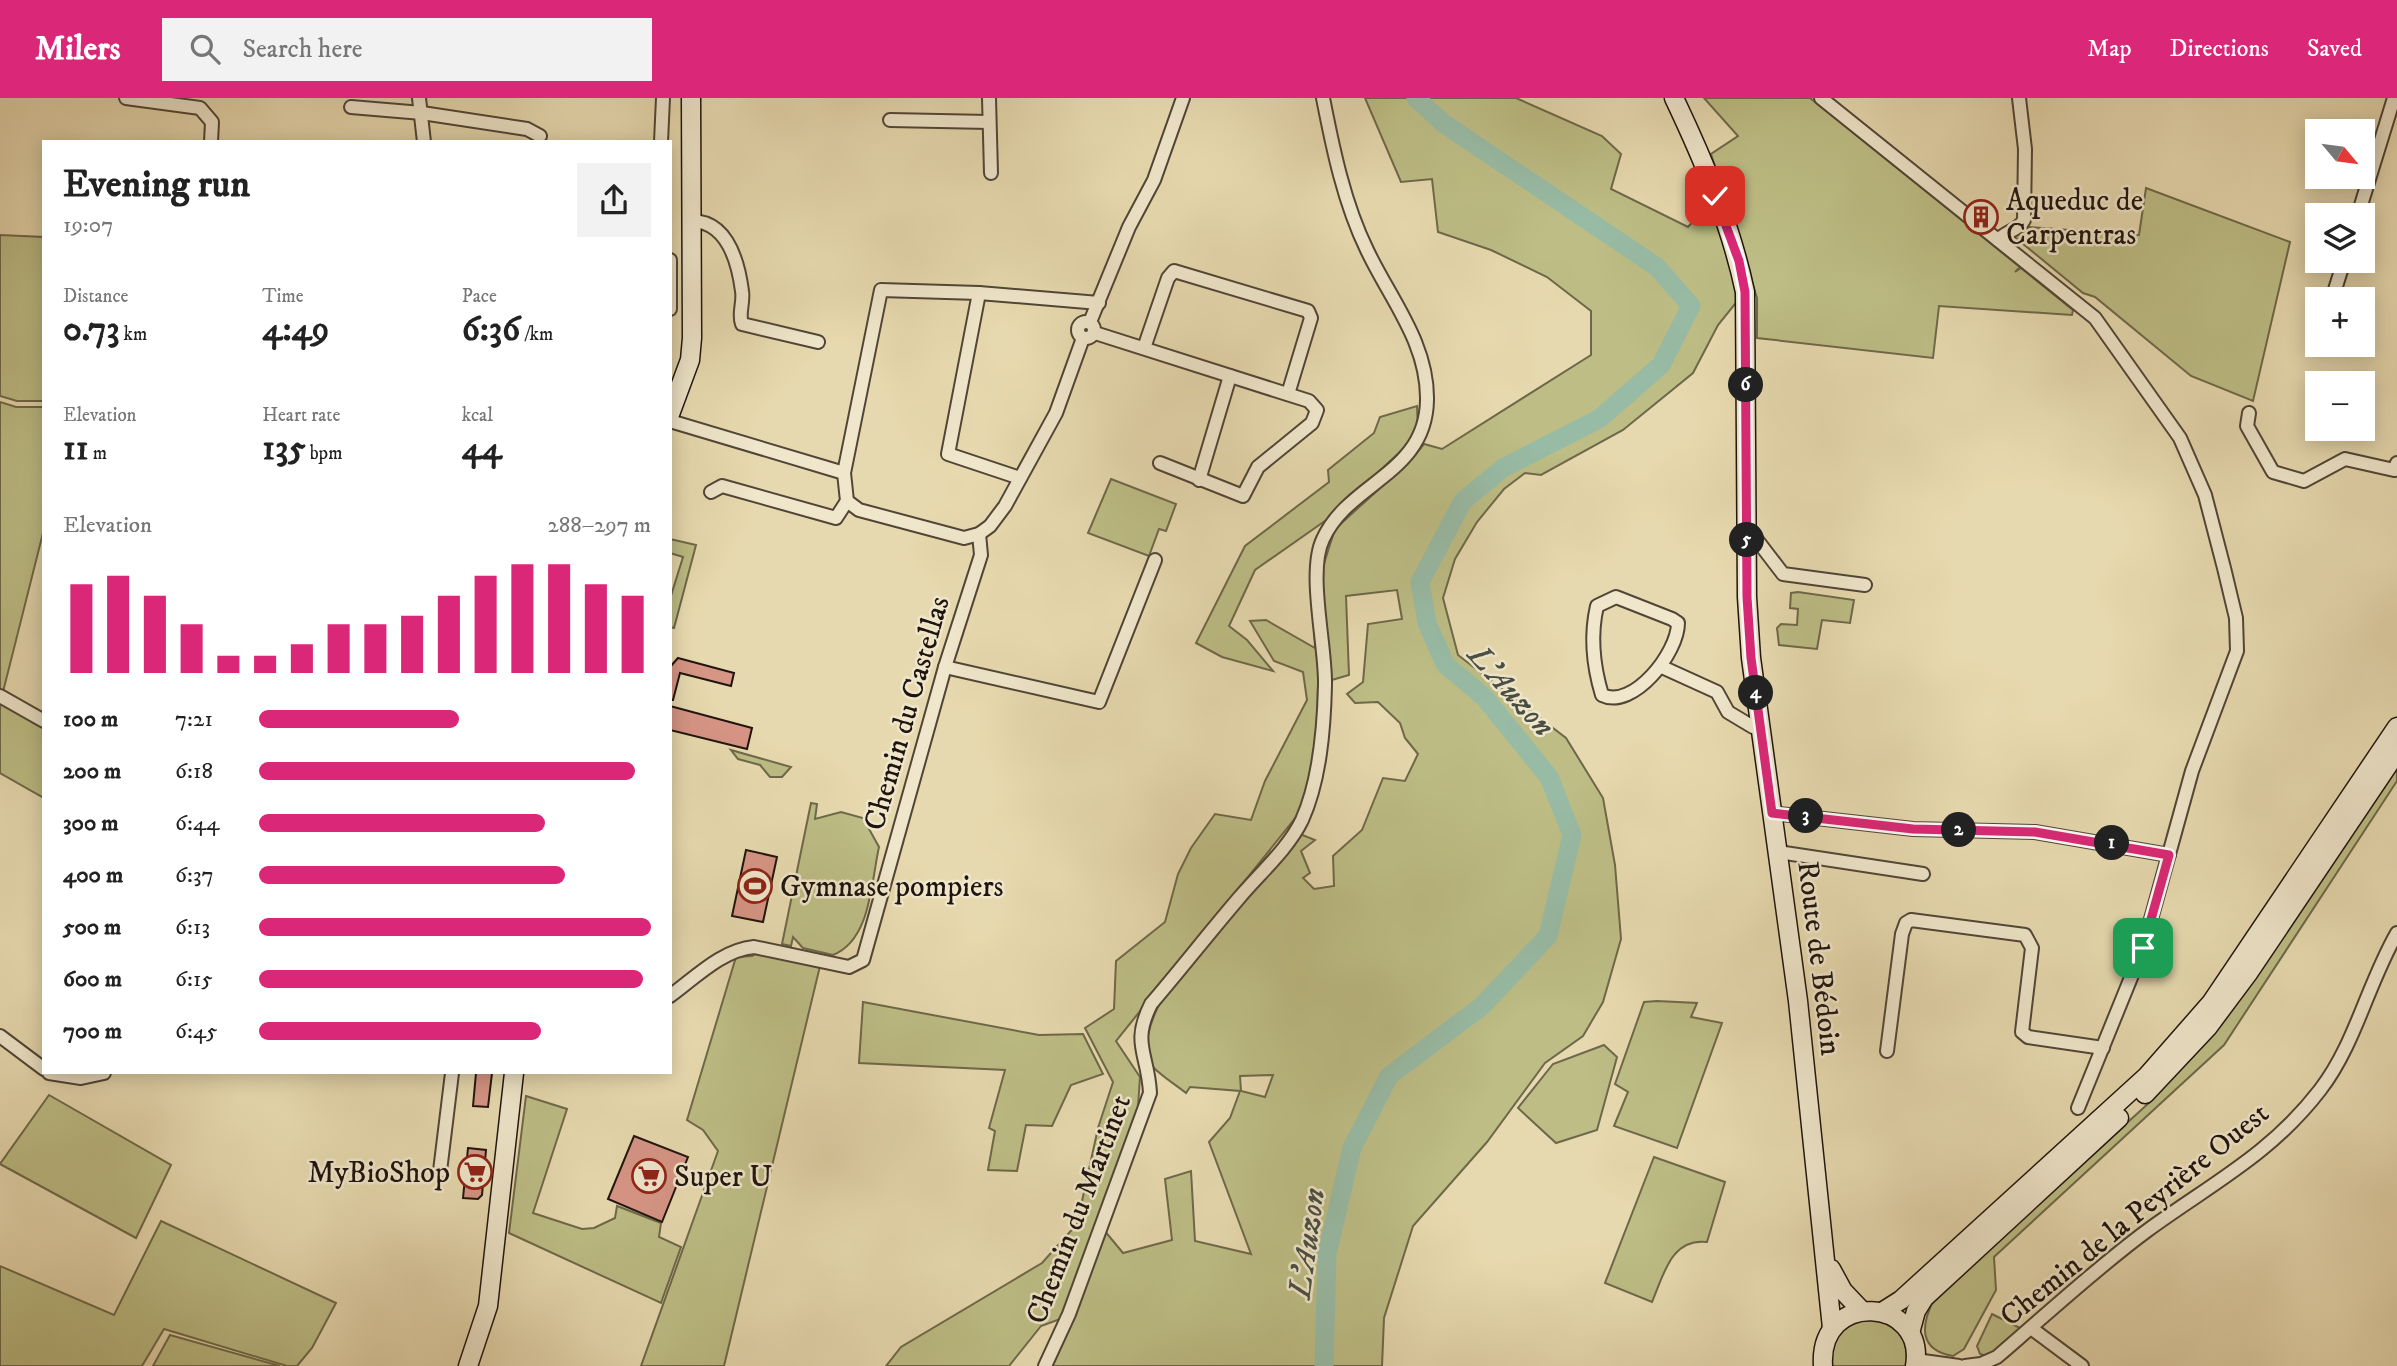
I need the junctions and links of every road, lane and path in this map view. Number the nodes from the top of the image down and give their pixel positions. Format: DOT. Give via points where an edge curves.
graph roads {
  1 [pos="125,98"];
  2 [pos="419,98"];
  3 [pos="663,98"];
  4 [pos="691,98"];
  5 [pos="989,98"];
  6 [pos="1183,98"];
  7 [pos="1323,98"];
  8 [pos="1674,98"];
  9 [pos="1821,98"];
  10 [pos="2019,98"];
  11 [pos="2394,98"];
  12 [pos="351,107"];
  13 [pos="422,113"];
  14 [pos="890,120"];
  15 [pos="989,122"];
  16 [pos="540,136"];
  17 [pos="211,140"];
  18 [pos="424,140"];
  19 [pos="661,140"];
  20 [pos="991,173"];
  21 [pos="2362,203"];
  22 [pos="691,221"];
  23 [pos="1998,240"];
  24 [pos="979,293"];
  25 [pos="1099,303"];
  26 [pos="1089,331"];
  27 [pos="818,342"];
  28 [pos="1144,348"];
  29 [pos="1230,376"];
  30 [pos="1288,394"];
  31 [pos="672,408"];
  32 [pos="2249,413"];
  33 [pos="672,422"];
  34 [pos="1160,463"];
  35 [pos="2397,463"];
  36 [pos="844,473"];
  37 [pos="1020,478"];
  38 [pos="1199,480"];
  39 [pos="711,492"];
  40 [pos="847,502"];
  41 [pos="1747,527"];
  42 [pos="979,534"];
  43 [pos="1155,560"];
  44 [pos="1865,584"];
  45 [pos="945,667"];
  46 [pos="1662,667"];
  47 [pos="0,696"];
  48 [pos="1758,708"];
  49 [pos="1737,717"];
  50 [pos="42,720"];
  51 [pos="1761,727"];
  52 [pos="2397,727"];
  53 [pos="2397,752"];
  54 [pos="1772,813"];
  55 [pos="1778,852"];
  56 [pos="2169,855"];
  57 [pos="1923,874"];
  58 [pos="2397,933"];
  59 [pos="672,995"];
  60 [pos="0,1036"];
  61 [pos="2103,1048"];
  62 [pos="1887,1051"];
  63 [pos="42,1068"];
  64 [pos="55,1074"];
  65 [pos="99,1074"];
  66 [pos="452,1074"];
  67 [pos="513,1074"];
  68 [pos="2078,1108"];
  69 [pos="440,1171"];
  70 [pos="1824,1252"];
  71 [pos="1862,1311"];
  72 [pos="1882,1312"];
  73 [pos="1832,1328"];
  74 [pos="2031,1328"];
  75 [pos="1910,1334"];
  76 [pos="1915,1363"];
  77 [pos="468,1366"];
  78 [pos="1045,1366"];
  79 [pos="1823,1366"];
  80 [pos="1959,1366"];
  81 [pos="1965,1366"];
  82 [pos="2082,1366"];
  1 -- 17 [label="street" via="200,108 212,122"];
  2 -- 13 [label="street"];
  3 -- 19 [label="street"];
  4 -- 22 [label="main road"];
  5 -- 15 [label="street"];
  6 -- 25 [label="street" via="1160,167 1129,227"];
  7 -- 78 [label="street, Chemin du Martinet" via="1352,214 1420,353 1427,400 1424,423 1408,455 1344,511 1323,538 1316,559 1324,712 1309,800 1293,835 1152,1004 1142,1022 1139,1043 1150,1093 1069,1314"];
  8 -- 41 [label="main road, Route de Bédoin" via="1739,261 1745,292"];
  9 -- 23 [label="street"];
  10 -- 23 [label="street" via="2025,149 2024,220"];
  11 -- 21 [label="street"];
  12 -- 13 [label="street"];
  13 -- 16 [label="street" via="527,129"];
  13 -- 18 [label="street"];
  14 -- 15 [label="street"];
  15 -- 20 [label="street"];
  22 -- 27 [label="street" via="712,226 728,243 742,290 742,324"];
  22 -- 31 [label="main road" via="691,349"];
  23 -- 56 [label="street" via="2095,318 2179,438 2205,495 2236,618 2237,651 2192,771"];
  24 -- 25 [label="street"];
  24 -- 36 [label="street" via="884,289"];
  24 -- 37 [label="street" via="948,454"];
  25 -- 26 [label="street"];
  26 -- 28 [label="street"];
  26 -- 37 [label="street" via="1065,395"];
  28 -- 29 [label="street"];
  28 -- 30 [label="street" via="1174,271 1308,311 1311,318"];
  29 -- 30 [label="street"];
  29 -- 38 [label="street"];
  30 -- 38 [label="street" via="1314,404 1317,416 1262,463 1247,493 1238,495"];
  32 -- 35 [label="street" via="2247,426 2273,472 2304,481 2345,459 2386,471 2394,470"];
  33 -- 36 [label="street"];
  34 -- 38 [label="street"];
  36 -- 40 [label="street"];
  37 -- 42 [label="street" via="990,526"];
  39 -- 40 [label="street" via="723,486 836,518"];
  40 -- 42 [label="street" via="859,510 964,538"];
  41 -- 44 [label="street" via="1783,574"];
  41 -- 48 [label="main road, Route de Bédoin" via="1747,597"];
  42 -- 45 [label="street, Chemin du Castellas" via="981,555"];
  43 -- 45 [label="street" via="1099,702"];
  45 -- 59 [label="street, Chemin du Castellas" via="863,960 849,967 742,948"];
  46 -- 46 [label="street" via="1678,623 1623,598 1597,606 1592,626 1595,673 1602,695 1625,697"];
  46 -- 49 [label="street" via="1717,692 1725,709"];
  47 -- 50 [label="street"];
  48 -- 49 [label="street"];
  48 -- 51 [label="main road, Route de Bédoin"];
  49 -- 51 [label="street"];
  51 -- 54 [label="main road, Route de Bédoin"];
  52 -- 72 [label="main road" via="2211,1003 2180,1041 1901,1300"];
  53 -- 75 [label="main road" via="2208,1027 2168,1073 1924,1298"];
  54 -- 55 [label="main road, Route de Bédoin"];
  54 -- 56 [label="street" via="1913,829 2035,832"];
  55 -- 57 [label="street"];
  55 -- 70 [label="main road, Route de Bédoin"];
  56 -- 61 [label="street" via="2143,948"];
  58 -- 74 [label="street, Chemin de la Peyrière Ouest" via="2333,1072 2308,1105 2245,1166 2146,1232"];
  60 -- 63 [label="street"];
  61 -- 62 [label="street" via="2028,1037 2022,1032 2032,947 2025,935 1911,920 1902,934"];
  61 -- 68 [label="street"];
  64 -- 65 [label="street" via="80,1078"];
  66 -- 69 [label="street"];
  67 -- 77 [label="main road" via="488,1306"];
  70 -- 71 [label="main road, Route de Bédoin" via="1843,1291"];
  70 -- 73 [label="main road, Route de Bédoin"];
  71 -- 72 [label="main road"];
  71 -- 73 [label="main road"];
  72 -- 75 [label="main road"];
  73 -- 79 [label="main road" via="1822,1353"];
  74 -- 81 [label="street, Chemin de la Peyrière Ouest" via="1997,1357"];
  74 -- 82 [label="street"];
  75 -- 76 [label="main road"];
  76 -- 80 [label="street"];
}
